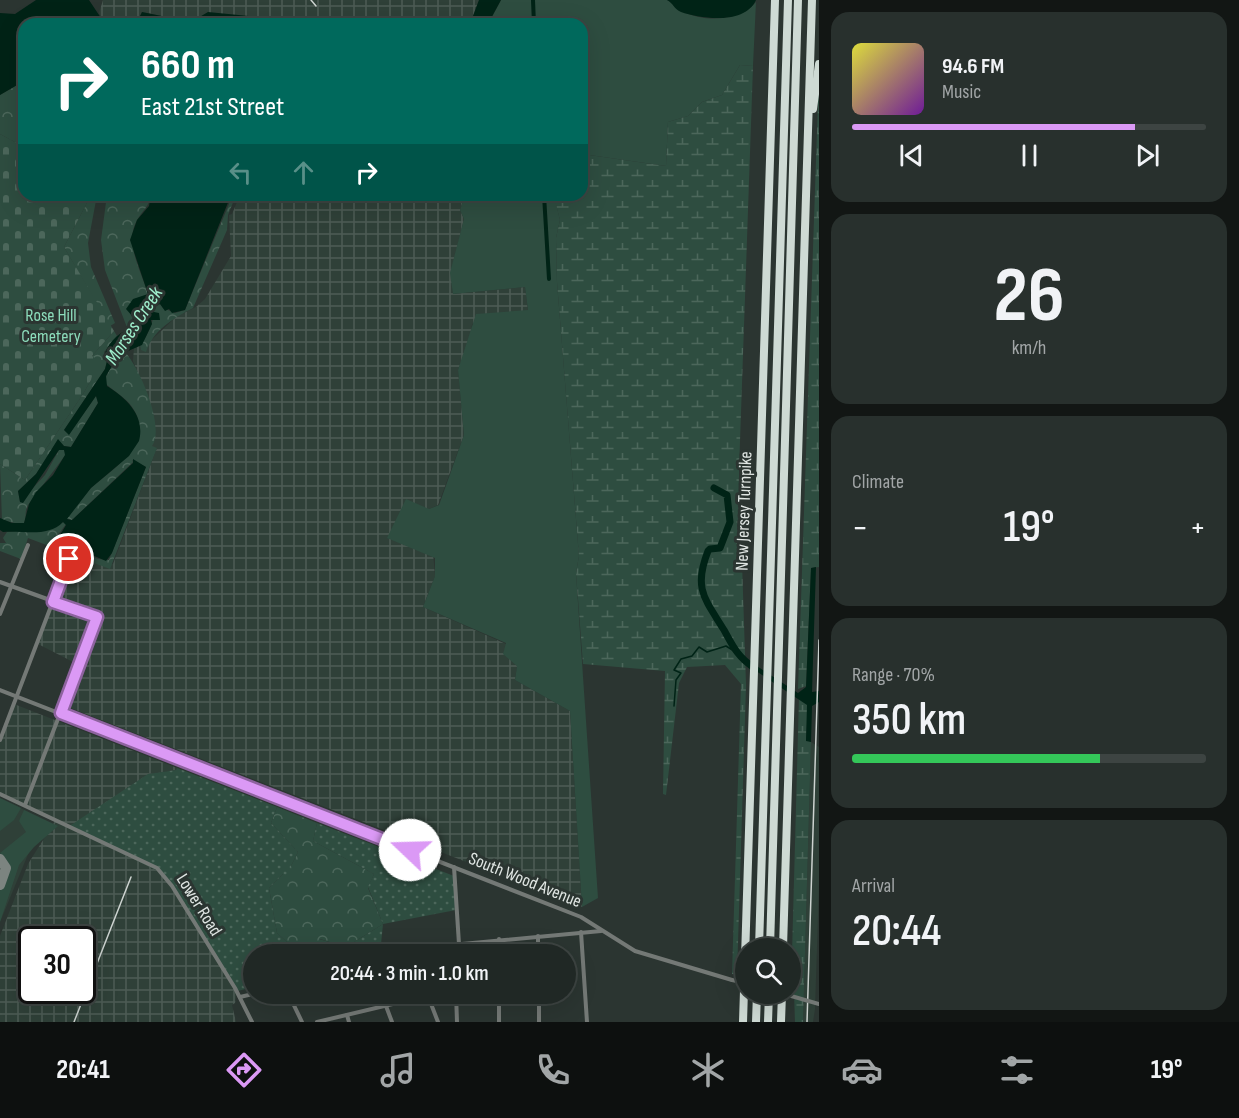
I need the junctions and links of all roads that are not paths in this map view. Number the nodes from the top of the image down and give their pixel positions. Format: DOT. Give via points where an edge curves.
graph roads {
  1 [pos="775,0"];
  2 [pos="788,0"];
  3 [pos="798,0"];
  4 [pos="812,0"];
  5 [pos="819,64"];
  6 [pos="810,122"];
  7 [pos="28,545"];
  8 [pos="69,559"];
  9 [pos="0,582"];
  10 [pos="10,586"];
  11 [pos="53,602"];
  12 [pos="0,614"];
  13 [pos="0,690"];
  14 [pos="18,697"];
  15 [pos="61,713"];
  16 [pos="0,741"];
  17 [pos="0,794"];
  18 [pos="25,805"];
  19 [pos="454,867"];
  20 [pos="601,931"];
  21 [pos="581,932"];
  22 [pos="538,936"];
  23 [pos="759,938"];
  24 [pos="770,938"];
  25 [pos="783,938"];
  26 [pos="499,939"];
  27 [pos="457,944"];
  28 [pos="464,944"];
  29 [pos="499,944"];
  30 [pos="538,944"];
  31 [pos="735,981"];
  32 [pos="243,996"];
  33 [pos="240,997"];
  34 [pos="801,999"];
  35 [pos="293,1004"];
  36 [pos="394,1004"];
  37 [pos="431,1004"];
  38 [pos="456,1004"];
  39 [pos="499,1004"];
  40 [pos="538,1004"];
  41 [pos="757,1004"];
  42 [pos="769,1004"];
  43 [pos="781,1004"];
  44 [pos="819,1004"];
  45 [pos="386,1006"];
  46 [pos="347,1015"];
  47 [pos="252,1022"];
  48 [pos="302,1022"];
  49 [pos="317,1022"];
  50 [pos="349,1022"];
  51 [pos="392,1022"];
  52 [pos="438,1022"];
  53 [pos="456,1022"];
  54 [pos="499,1022"];
  55 [pos="539,1022"];
  56 [pos="587,1022"];
  57 [pos="743,1022"];
  58 [pos="756,1022"];
  59 [pos="768,1022"];
  60 [pos="781,1022"];
  1 -- 57 [label="highway, New Jersey Turnpike"];
  2 -- 23 [label="highway, New Jersey Turnpike"];
  3 -- 24 [label="highway"];
  4 -- 6 [label="highway"];
  5 -- 6 [label="highway"];
  6 -- 25 [label="highway"];
  7 -- 10 [label="street"];
  8 -- 11 [label="street"];
  9 -- 10 [label="street"];
  10 -- 11 [label="street"];
  10 -- 12 [label="street"];
  11 -- 14 [label="street"];
  11 -- 15 [label="street" via="97,617"];
  13 -- 14 [label="street, South Wood Avenue"];
  14 -- 15 [label="street, South Wood Avenue"];
  14 -- 16 [label="street"];
  15 -- 18 [label="street"];
  15 -- 19 [label="street, South Wood Avenue"];
  17 -- 18 [label="street, Lower Road"];
  18 -- 33 [label="street, Lower Road" via="157,868"];
  19 -- 20 [label="street, South Wood Avenue" via="581,916"];
  19 -- 27 [label="street"];
  20 -- 21 [label="street"];
  20 -- 31 [label="street, South Wood Avenue, bridge" via="635,951"];
  21 -- 22 [label="street"];
  21 -- 56 [label="street"];
  22 -- 26 [label="street"];
  22 -- 30 [label="street"];
  26 -- 28 [label="street"];
  26 -- 29 [label="street"];
  32 -- 33 [label="street"];
  33 -- 47 [label="street, Lower Road"];
  34 -- 44 [label="street, bridge"];
  35 -- 48 [label="street"];
  36 -- 45 [label="street"];
  37 -- 52 [label="street"];
  38 -- 53 [label="street"];
  39 -- 54 [label="street"];
  40 -- 55 [label="street"];
  41 -- 58 [label="highway"];
  42 -- 59 [label="highway"];
  43 -- 60 [label="highway"];
  45 -- 46 [label="street"];
  45 -- 51 [label="street"];
  46 -- 49 [label="street"];
  46 -- 50 [label="street"];
}
